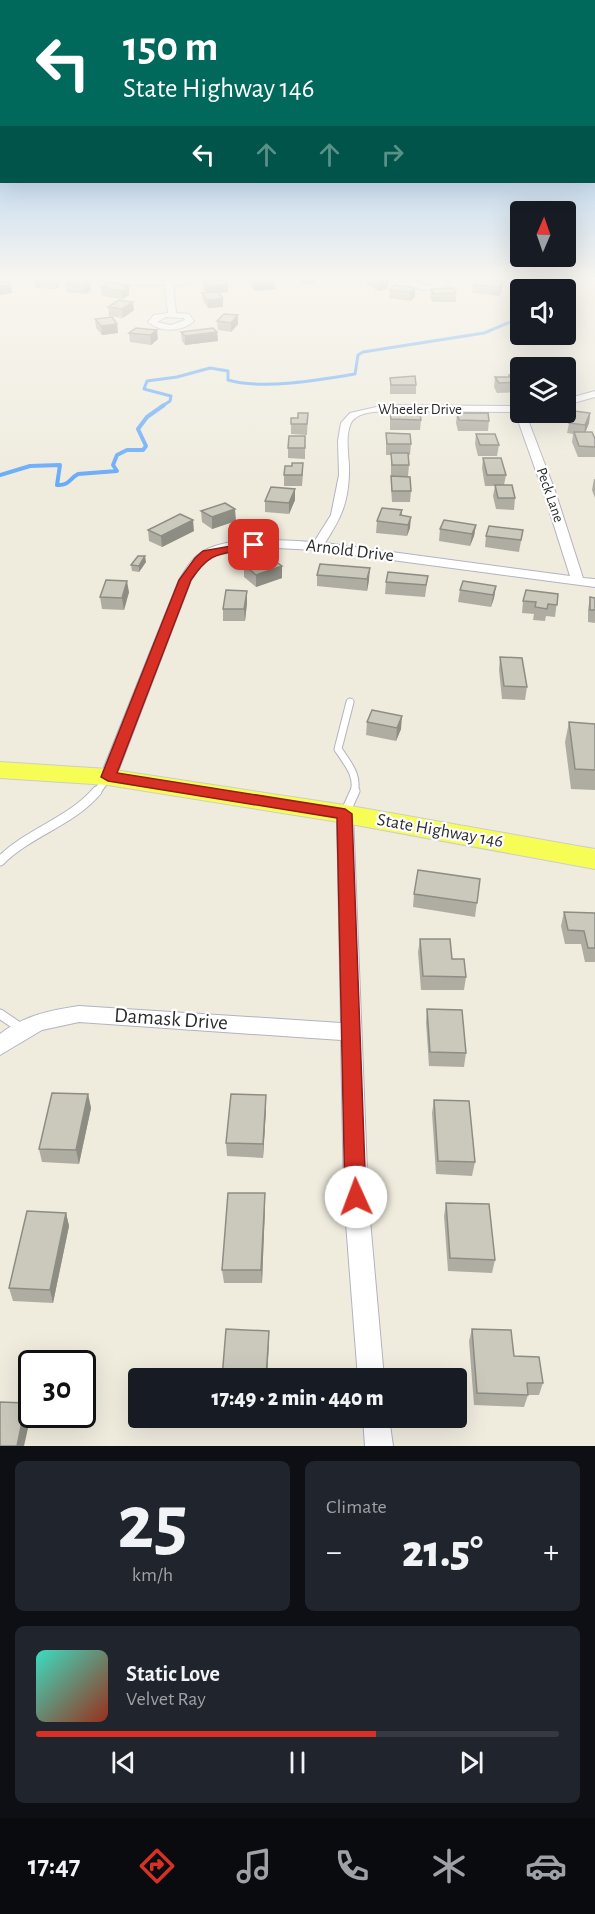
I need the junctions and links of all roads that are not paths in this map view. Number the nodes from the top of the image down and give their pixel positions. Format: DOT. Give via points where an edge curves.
graph roads {
  1 [pos="595,394"];
  2 [pos="576,399"];
  3 [pos="510,410"];
  4 [pos="525,423"];
  5 [pos="317,546"];
  6 [pos="578,581"];
  7 [pos="595,583"];
  8 [pos="350,702"];
  9 [pos="0,770"];
  10 [pos="108,777"];
  11 [pos="345,814"];
  12 [pos="595,859"];
  13 [pos="0,861"];
  14 [pos="0,1014"];
  15 [pos="22,1029"];
  16 [pos="350,1032"];
  17 [pos="0,1046"];
  18 [pos="370,1368"];
  19 [pos="377,1428"];
  20 [pos="379,1446"];
  1 -- 2 [label="street"];
  3 -- 5 [label="street, Wheeler Drive" via="385,408 353,415 345,423 344,475 337,515"];
  4 -- 6 [label="street, Peck Lane"];
  5 -- 6 [label="street, Arnold Drive"];
  5 -- 10 [label="street, Arnold Drive" via="254,545 213,551 199,560 185,580"];
  6 -- 7 [label="street, Arnold Drive"];
  8 -- 11 [label="lane" via="338,749 357,778 357,787"];
  9 -- 10 [label="main road, State Highway 146"];
  10 -- 11 [label="main road, State Highway 146"];
  10 -- 13 [label="lane" via="88,803 30,836"];
  11 -- 12 [label="main road, State Highway 146"];
  11 -- 16 [label="street"];
  14 -- 15 [label="lane"];
  15 -- 16 [label="street, Damask Drive" via="51,1018 79,1014"];
  15 -- 17 [label="street, Damask Drive"];
  16 -- 18 [label="street" via="356,1197"];
  19 -- 20 [label="street"];
}
